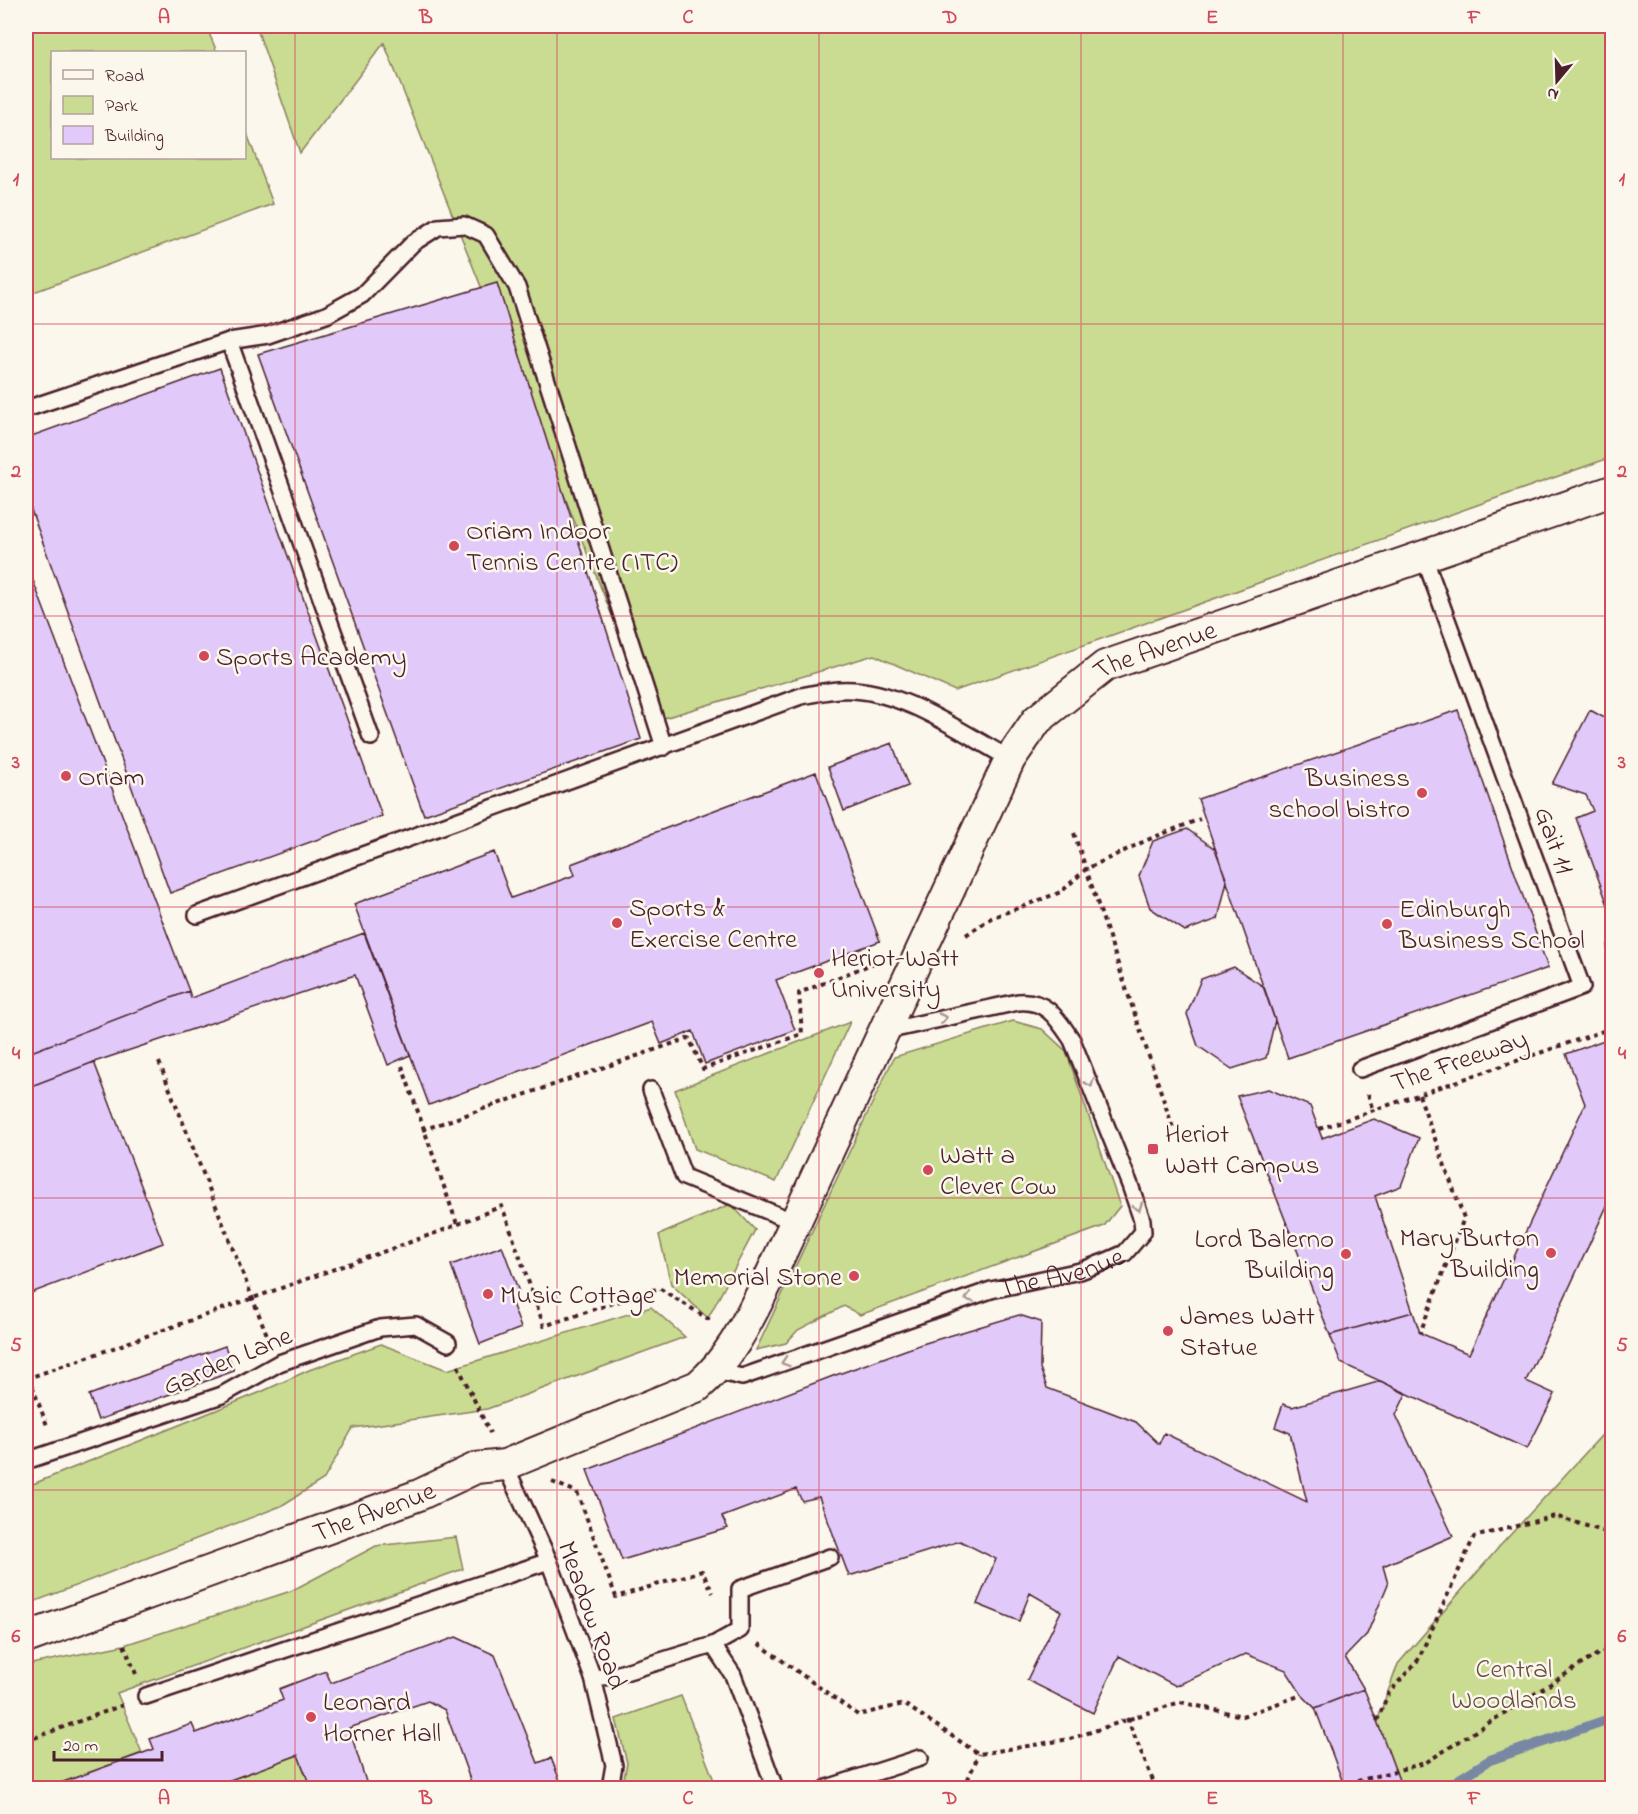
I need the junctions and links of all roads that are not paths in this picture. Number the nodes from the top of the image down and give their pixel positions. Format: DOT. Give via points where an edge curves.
graph roads {
  1 [pos="229,341"];
  2 [pos="26,409"];
  3 [pos="1612,491"];
  4 [pos="1424,557"];
  5 [pos="371,737"];
  6 [pos="664,747"];
  7 [pos="1010,759"];
  8 [pos="197,915"];
  9 [pos="885,1031"];
  10 [pos="1360,1069"];
  11 [pos="651,1090"];
  12 [pos="797,1223"];
  13 [pos="447,1343"];
  14 [pos="716,1371"];
  15 [pos="26,1461"];
  16 [pos="505,1465"];
  17 [pos="830,1557"];
  18 [pos="549,1561"];
  19 [pos="26,1638"];
  20 [pos="713,1645"];
  21 [pos="593,1678"];
  22 [pos="146,1696"];
  23 [pos="920,1758"];
  24 [pos="610,1788"];
  25 [pos="775,1788"];
  26 [pos="826,1788"];
  1 -- 2 [label="lane"];
  1 -- 5 [label="lane"];
  1 -- 6 [label="lane" via="268,335 326,315 362,295 413,243 438,227 464,225 486,235 517,287"];
  3 -- 4 [label="street, The Avenue"];
  4 -- 7 [label="street, The Avenue" via="1105,666 1037,720"];
  4 -- 10 [label="lane, Gait 11" via="1582,987"];
  6 -- 7 [label="lane" via="801,696 838,689 869,691 917,707"];
  6 -- 8 [label="lane"];
  7 -- 9 [label="street, The Avenue"];
  9 -- 12 [label="street, The Avenue"];
  9 -- 14 [label="lane, The Avenue, one-way" via="1017,1002 1042,1005 1072,1040 1130,1185 1143,1232 1125,1253 1080,1271 991,1290 742,1377"];
  11 -- 12 [label="lane" via="684,1177"];
  12 -- 14 [label="street, The Avenue" via="739,1338"];
  13 -- 15 [label="lane, Garden Lane" via="416,1325 380,1328 279,1363 222,1395"];
  14 -- 16 [label="street, The Avenue" via="677,1396"];
  16 -- 18 [label="lane, Meadow Road"];
  16 -- 19 [label="street, The Avenue" via="476,1467 418,1495"];
  17 -- 20 [label="lane" via="740,1589 740,1630"];
  18 -- 21 [label="lane, Meadow Road"];
  18 -- 22 [label="lane"];
  20 -- 21 [label="lane" via="612,1676"];
  20 -- 25 [label="lane" via="733,1675"];
  21 -- 24 [label="lane, Meadow Road" via="614,1765"];
  23 -- 26 [label="lane"];
}
